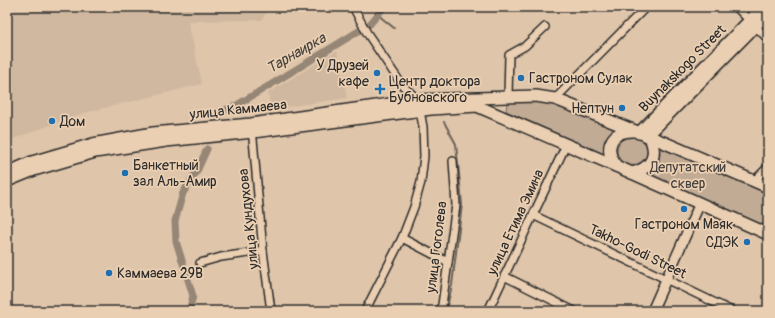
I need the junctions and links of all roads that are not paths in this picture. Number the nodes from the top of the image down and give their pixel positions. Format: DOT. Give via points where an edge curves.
graph roads {
  1 [pos="353,7"];
  2 [pos="646,7"];
  3 [pos="736,7"];
  4 [pos="763,7"];
  5 [pos="768,13"];
  6 [pos="752,24"];
  7 [pos="545,27"];
  8 [pos="768,39"];
  9 [pos="508,96"];
  10 [pos="555,99"];
  11 [pos="477,102"];
  12 [pos="418,105"];
  13 [pos="252,128"];
  14 [pos="643,134"];
  15 [pos="566,144"];
  16 [pos="453,161"];
  17 [pos="616,166"];
  18 [pos="768,167"];
  19 [pos="7,173"];
  20 [pos="632,173"];
  21 [pos="7,181"];
  22 [pos="754,181"];
  23 [pos="768,187"];
  24 [pos="700,203"];
  25 [pos="534,215"];
  26 [pos="768,234"];
  27 [pos="402,238"];
  28 [pos="263,251"];
  29 [pos="448,262"];
  30 [pos="200,263"];
  31 [pos="504,276"];
  32 [pos="667,279"];
  33 [pos="271,311"];
  34 [pos="365,311"];
  35 [pos="439,311"];
  36 [pos="488,311"];
  37 [pos="574,311"];
  38 [pos="652,311"];
  39 [pos="732,311"];
  1 -- 12 [label="street" via="367,33"];
  2 -- 10 [label="street"];
  3 -- 6 [label="street"];
  4 -- 6 [label="main road, Buynakskogo Street"];
  5 -- 6 [label="main road, Buynakskogo Street"];
  6 -- 8 [label="street"];
  6 -- 14 [label="main road, Buynakskogo Street"];
  7 -- 9 [label="street" via="525,46 509,55"];
  9 -- 10 [label="main road, улица Каммаева"];
  9 -- 11 [label="main road, улица Каммаева"];
  10 -- 14 [label="main road, улица Каммаева"];
  11 -- 12 [label="main road, улица Каммаева"];
  11 -- 15 [label="main road"];
  12 -- 13 [label="main road, улица Каммаева"];
  12 -- 27 [label="street" via="423,127 424,156 421,182"];
  13 -- 19 [label="main road, улица Каммаева" via="153,133 93,144 32,162"];
  13 -- 21 [label="main road, улица Каммаева" via="95,152"];
  13 -- 28 [label="street, улица Кундухова"];
  14 -- 17 [label="main road" via="626,131 617,134 609,150"];
  14 -- 20 [label="main road" via="654,146 654,156 650,165 642,171"];
  14 -- 22 [label="main road, улица Каммаева"];
  15 -- 17 [label="main road"];
  15 -- 25 [label="street, улица Етима Эмина"];
  16 -- 29 [label="street, улица Гоголева" via="456,205"];
  17 -- 20 [label="main road"];
  18 -- 22 [label="street"];
  20 -- 24 [label="main road"];
  22 -- 23 [label="main road, улица Каммаева"];
  24 -- 26 [label="main road"];
  24 -- 32 [label="street"];
  25 -- 31 [label="street, улица Етима Эмина"];
  25 -- 32 [label="street, Takho-Godi Street"];
  27 -- 29 [label="street"];
  27 -- 34 [label="street"];
  28 -- 30 [label="street"];
  28 -- 33 [label="street, улица Кундухова"];
  29 -- 35 [label="street, улица Гоголева"];
  31 -- 36 [label="street, улица Етима Эмина"];
  31 -- 37 [label="street"];
  32 -- 38 [label="street"];
  32 -- 39 [label="street, Takho-Godi Street"];
}
